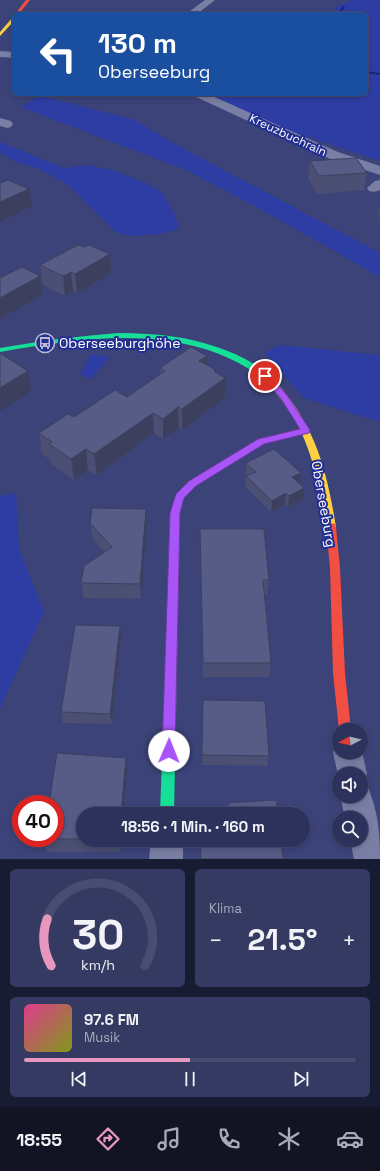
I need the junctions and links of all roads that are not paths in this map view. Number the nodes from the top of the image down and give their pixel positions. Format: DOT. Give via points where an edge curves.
graph roads {
  1 [pos="28,0"];
  2 [pos="211,0"];
  3 [pos="19,12"];
  4 [pos="194,12"];
  5 [pos="12,20"];
  6 [pos="0,35"];
  7 [pos="0,54"];
  8 [pos="12,54"];
  9 [pos="202,96"];
  10 [pos="380,171"];
  11 [pos="0,350"];
  12 [pos="305,430"];
  13 [pos="344,723"];
  14 [pos="358,803"];
  15 [pos="167,807"];
  16 [pos="167,847"];
  17 [pos="166,859"];
  18 [pos="371,859"];
  1 -- 3 [label="street"];
  2 -- 4 [label="street"];
  5 -- 6 [label="street"];
  7 -- 8 [label="street"];
  9 -- 10 [label="street, Kreuzbuchrain" via="333,156"];
  11 -- 12 [label="street, Oberseeburg" via="92,336 127,335 156,336 204,346 265,376 283,396"];
  12 -- 13 [label="street, Oberseeburg" via="321,471 331,529 337,590 338,667"];
  12 -- 15 [label="street" via="261,442 192,483 180,496 175,513"];
  14 -- 18 [label="street"];
  16 -- 17 [label="street"];
}
